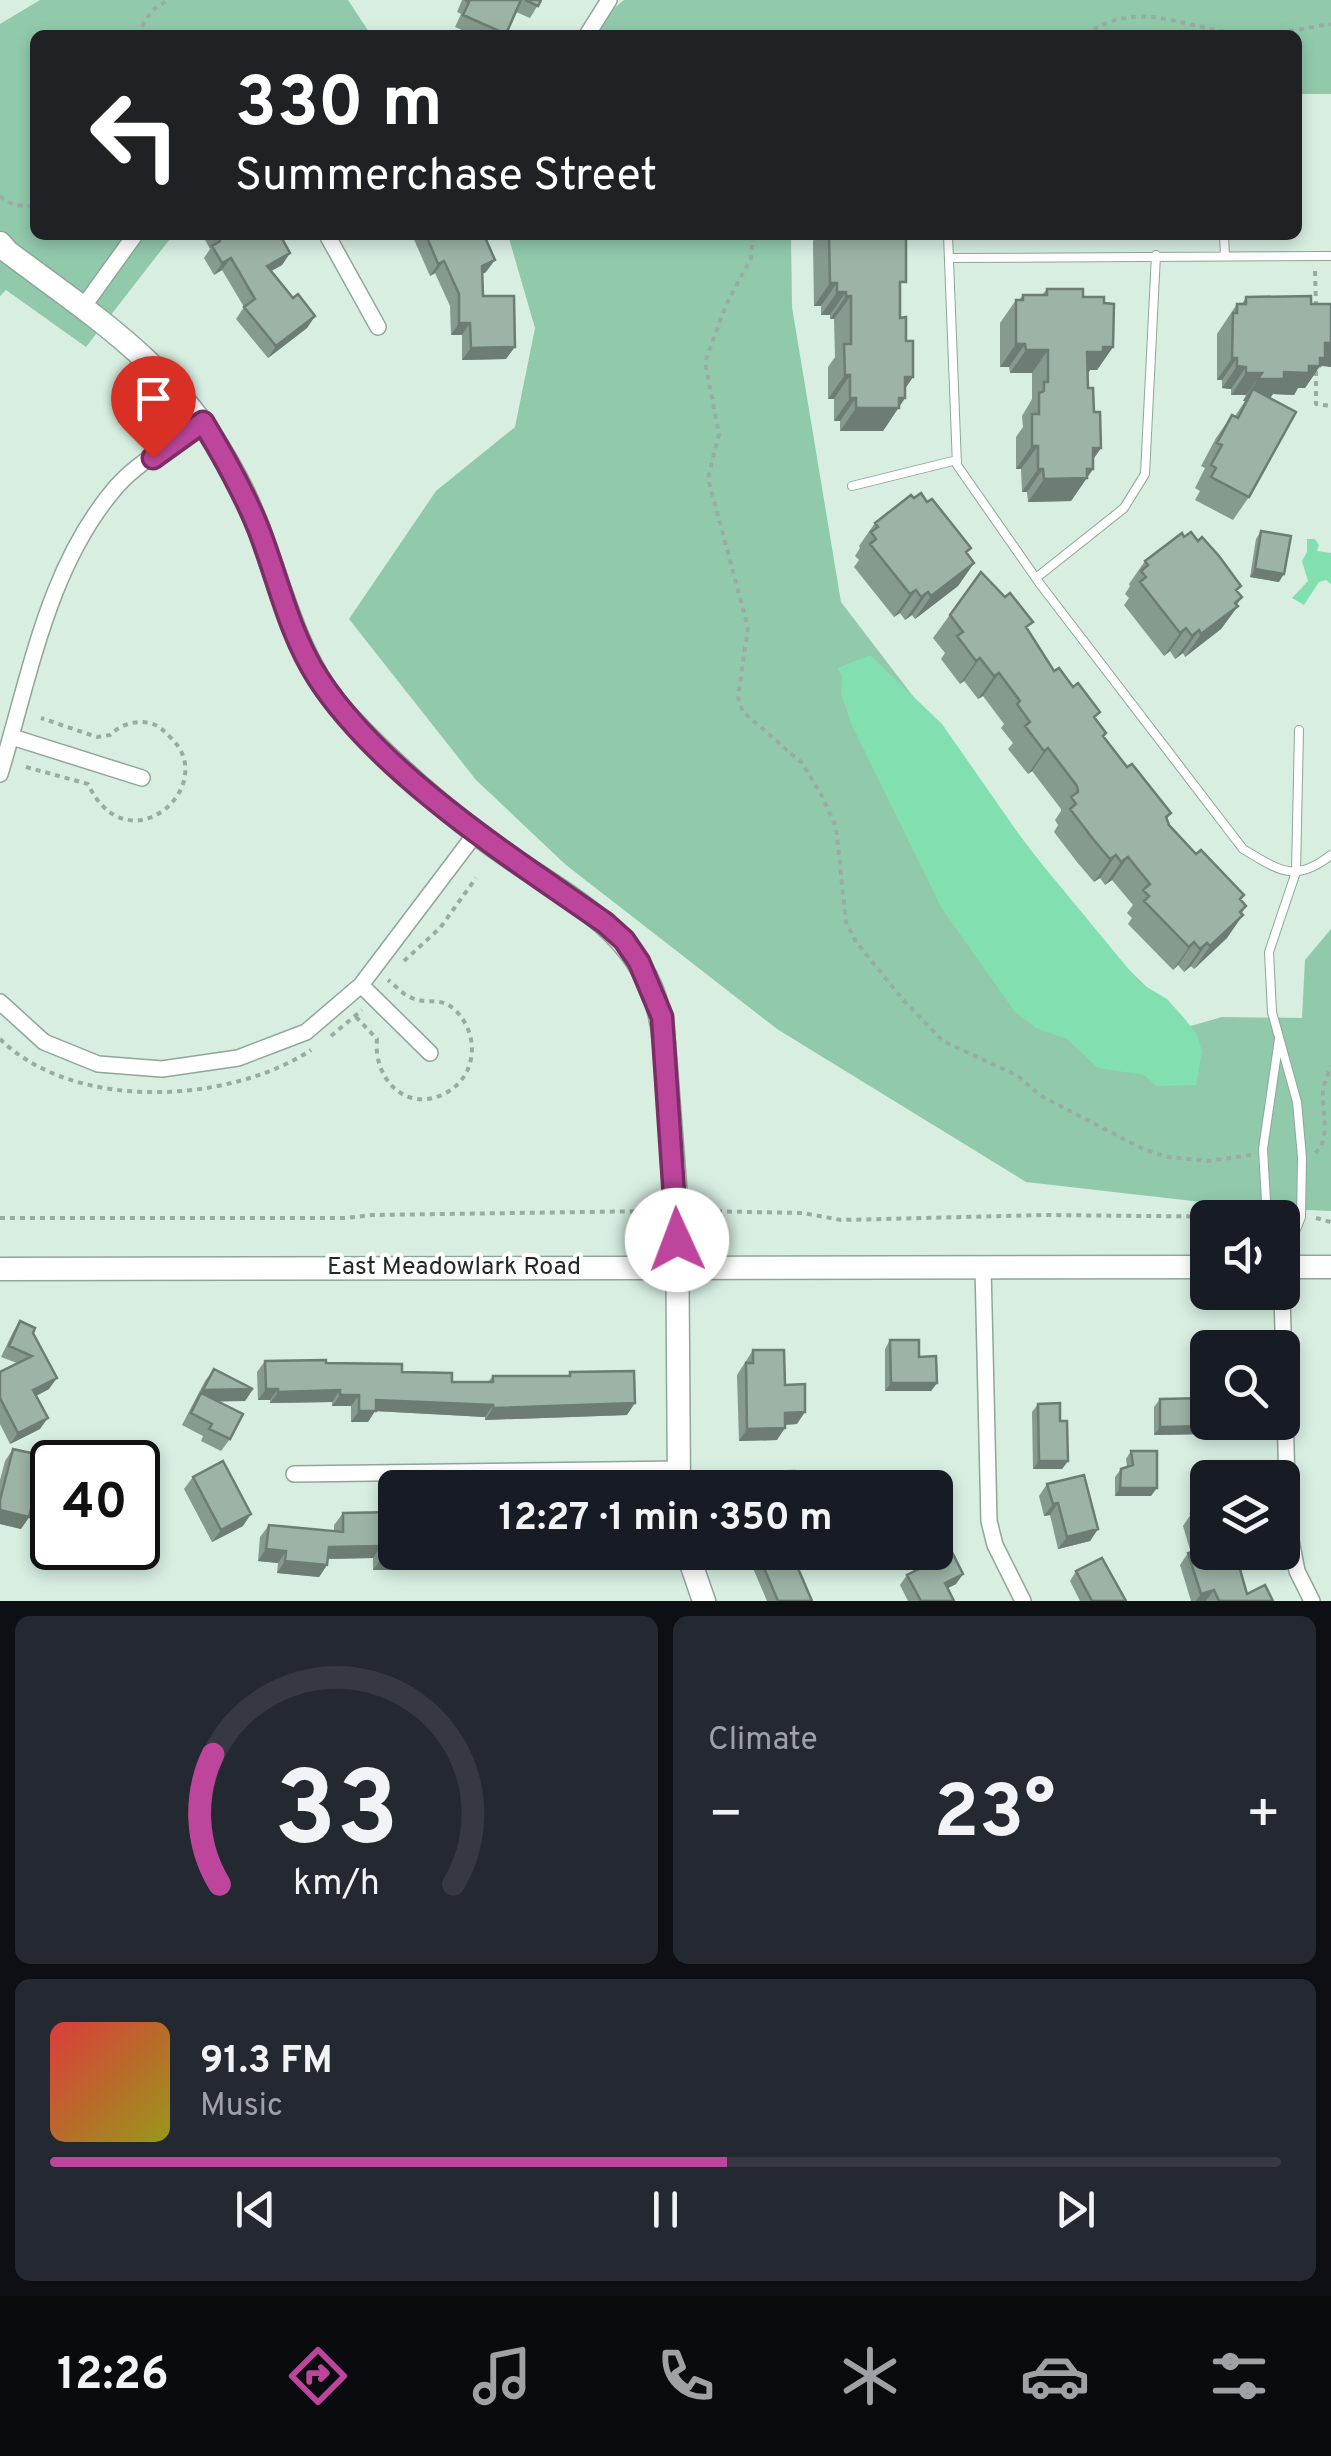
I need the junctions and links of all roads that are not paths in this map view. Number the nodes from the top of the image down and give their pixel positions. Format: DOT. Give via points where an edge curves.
graph roads {
  1 [pos="610,0"];
  2 [pos="591,30"];
  3 [pos="131,240"];
  4 [pos="330,240"];
  5 [pos="948,240"];
  6 [pos="1224,240"];
  7 [pos="0,242"];
  8 [pos="1156,255"];
  9 [pos="1225,256"];
  10 [pos="1331,256"];
  11 [pos="949,258"];
  12 [pos="83,307"];
  13 [pos="378,328"];
  14 [pos="203,422"];
  15 [pos="957,460"];
  16 [pos="852,486"];
  17 [pos="1036,578"];
  18 [pos="1299,730"];
  19 [pos="12,736"];
  20 [pos="0,774"];
  21 [pos="142,778"];
  22 [pos="476,834"];
  23 [pos="1331,855"];
  24 [pos="1296,872"];
  25 [pos="361,985"];
  26 [pos="0,1002"];
  27 [pos="1280,1034"];
  28 [pos="430,1052"];
  29 [pos="1266,1200"];
  30 [pos="1300,1217"];
  31 [pos="1300,1266"];
  32 [pos="984,1267"];
  33 [pos="1190,1267"];
  34 [pos="1331,1267"];
  35 [pos="0,1268"];
  36 [pos="677,1268"];
  37 [pos="1282,1310"];
  38 [pos="679,1470"];
  39 [pos="294,1474"];
  40 [pos="378,1475"];
  41 [pos="693,1570"];
  42 [pos="704,1601"];
  43 [pos="1022,1601"];
  44 [pos="1312,1601"];
  1 -- 2 [label="street"];
  3 -- 12 [label="street"];
  4 -- 13 [label="street"];
  5 -- 11 [label="lane"];
  6 -- 9 [label="lane"];
  7 -- 12 [label="street"];
  8 -- 9 [label="lane"];
  8 -- 11 [label="lane"];
  8 -- 17 [label="lane" via="1145,474 1124,508"];
  9 -- 10 [label="lane"];
  11 -- 15 [label="lane"];
  12 -- 14 [label="street" via="136,348"];
  14 -- 19 [label="street" via="120,483 76,544"];
  14 -- 22 [label="street" via="249,505 317,677 388,758"];
  15 -- 16 [label="lane"];
  15 -- 17 [label="lane"];
  17 -- 24 [label="lane" via="1243,850 1285,873"];
  18 -- 24 [label="lane"];
  19 -- 20 [label="street"];
  19 -- 21 [label="street"];
  22 -- 25 [label="street"];
  22 -- 36 [label="street" via="605,923 624,940 654,992 662,1017"];
  23 -- 24 [label="lane" via="1313,870"];
  24 -- 27 [label="lane" via="1269,952 1272,1012"];
  25 -- 26 [label="street" via="306,1032 238,1058 162,1069 98,1064 65,1053"];
  25 -- 28 [label="street"];
  27 -- 29 [label="lane" via="1263,1149"];
  27 -- 30 [label="lane" via="1298,1102"];
  31 -- 34 [label="street"];
  32 -- 33 [label="street, East Meadowlark Road"];
  32 -- 36 [label="street, East Meadowlark Road"];
  32 -- 43 [label="street" via="989,1520"];
  35 -- 36 [label="street, East Meadowlark Road"];
  36 -- 38 [label="street"];
  37 -- 44 [label="street" via="1288,1525"];
  39 -- 40 [label="street"];
  41 -- 42 [label="street"];
}
